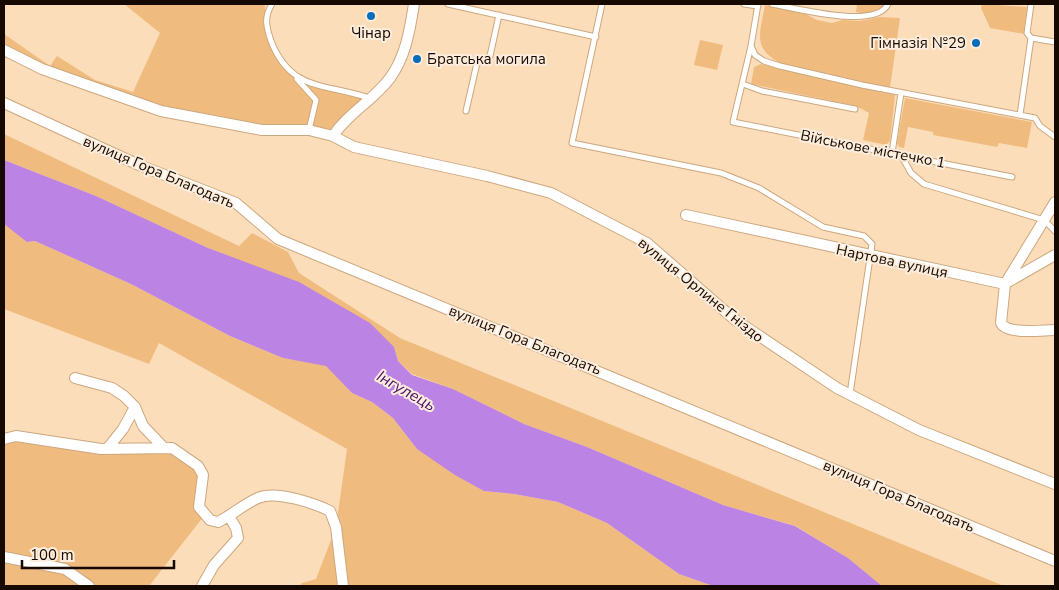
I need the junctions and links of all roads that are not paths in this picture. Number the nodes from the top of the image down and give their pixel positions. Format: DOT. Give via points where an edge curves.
graph roads {
  1 [pos="272,4"];
  2 [pos="414,4"];
  3 [pos="448,4"];
  4 [pos="602,4"];
  5 [pos="744,4"];
  6 [pos="772,4"];
  7 [pos="888,4"];
  8 [pos="1031,4"];
  9 [pos="758,5"];
  10 [pos="499,15"];
  11 [pos="596,37"];
  12 [pos="1031,38"];
  13 [pos="1055,42"];
  14 [pos="751,46"];
  15 [pos="4,50"];
  16 [pos="292,75"];
  17 [pos="743,84"];
  18 [pos="901,93"];
  19 [pos="370,99"];
  20 [pos="4,103"];
  21 [pos="855,109"];
  22 [pos="466,111"];
  23 [pos="1020,115"];
  24 [pos="309,130"];
  25 [pos="332,136"];
  26 [pos="1055,136"];
  27 [pos="892,153"];
  28 [pos="901,155"];
  29 [pos="1012,177"];
  30 [pos="1055,202"];
  31 [pos="686,215"];
  32 [pos="1044,220"];
  33 [pos="1055,230"];
  34 [pos="1055,255"];
  35 [pos="869,256"];
  36 [pos="1004,284"];
  37 [pos="1055,330"];
  38 [pos="75,378"];
  39 [pos="850,395"];
  40 [pos="135,406"];
  41 [pos="4,439"];
  42 [pos="163,447"];
  43 [pos="107,449"];
  44 [pos="1055,484"];
  45 [pos="229,516"];
  46 [pos="4,557"];
  47 [pos="1055,561"];
  48 [pos="89,586"];
  49 [pos="202,586"];
  50 [pos="343,586"];
  1 -- 16 [label="lane" via="265,20 268,33 283,65"];
  2 -- 19 [label="street" via="407,44 391,77"];
  3 -- 10 [label="lane"];
  4 -- 11 [label="lane"];
  5 -- 9 [label="lane"];
  6 -- 7 [label="lane" via="860,17 881,13"];
  8 -- 12 [label="lane" via="1027,33"];
  9 -- 14 [label="lane"];
  10 -- 11 [label="lane"];
  10 -- 22 [label="lane" via="490,56 477,63"];
  11 -- 35 [label="lane" via="572,143 722,173 759,188 823,227 864,236 872,244"];
  12 -- 13 [label="lane"];
  12 -- 23 [label="lane"];
  14 -- 17 [label="lane"];
  14 -- 18 [label="lane" via="755,55 780,66"];
  15 -- 24 [label="street, вулиця Орлине Гніздо" via="42,69 161,111 262,130"];
  16 -- 19 [label="lane"];
  16 -- 24 [label="lane" via="316,100"];
  17 -- 21 [label="lane" via="762,91"];
  17 -- 27 [label="lane, Військове містечко 1" via="733,122"];
  18 -- 23 [label="lane"];
  18 -- 27 [label="lane"];
  19 -- 25 [label="street"];
  20 -- 47 [label="street, вулиця Гора Благодать" via="139,165 236,203 278,239"];
  23 -- 26 [label="lane" via="1035,118 1040,126"];
  24 -- 25 [label="street, вулиця Орлине Гніздо"];
  25 -- 39 [label="street, вулиця Орлине Гніздо" via="354,147 528,186 551,193 600,217 647,243 734,319"];
  27 -- 28 [label="lane, Військове містечко 1"];
  28 -- 29 [label="lane, Військове містечко 1"];
  28 -- 32 [label="lane" via="911,173 924,184"];
  30 -- 32 [label="street"];
  31 -- 35 [label="street, Нартова вулиця"];
  32 -- 33 [label="lane"];
  32 -- 36 [label="street"];
  34 -- 36 [label="street"];
  35 -- 36 [label="street, Нартова вулиця"];
  35 -- 39 [label="lane"];
  36 -- 37 [label="street" via="1003,326 1011,330"];
  38 -- 40 [label="street" via="112,388"];
  39 -- 44 [label="street, вулиця Орлине Гніздо" via="919,430"];
  40 -- 42 [label="street" via="143,426"];
  40 -- 43 [label="street"];
  41 -- 43 [label="street" via="16,436"];
  42 -- 43 [label="street"];
  42 -- 45 [label="street" via="172,448 198,466 203,475 199,507 204,516 218,522"];
  45 -- 49 [label="street" via="238,538 214,565"];
  45 -- 50 [label="street" via="260,497 313,503 330,511 336,527"];
  46 -- 48 [label="street" via="65,569"];
}
